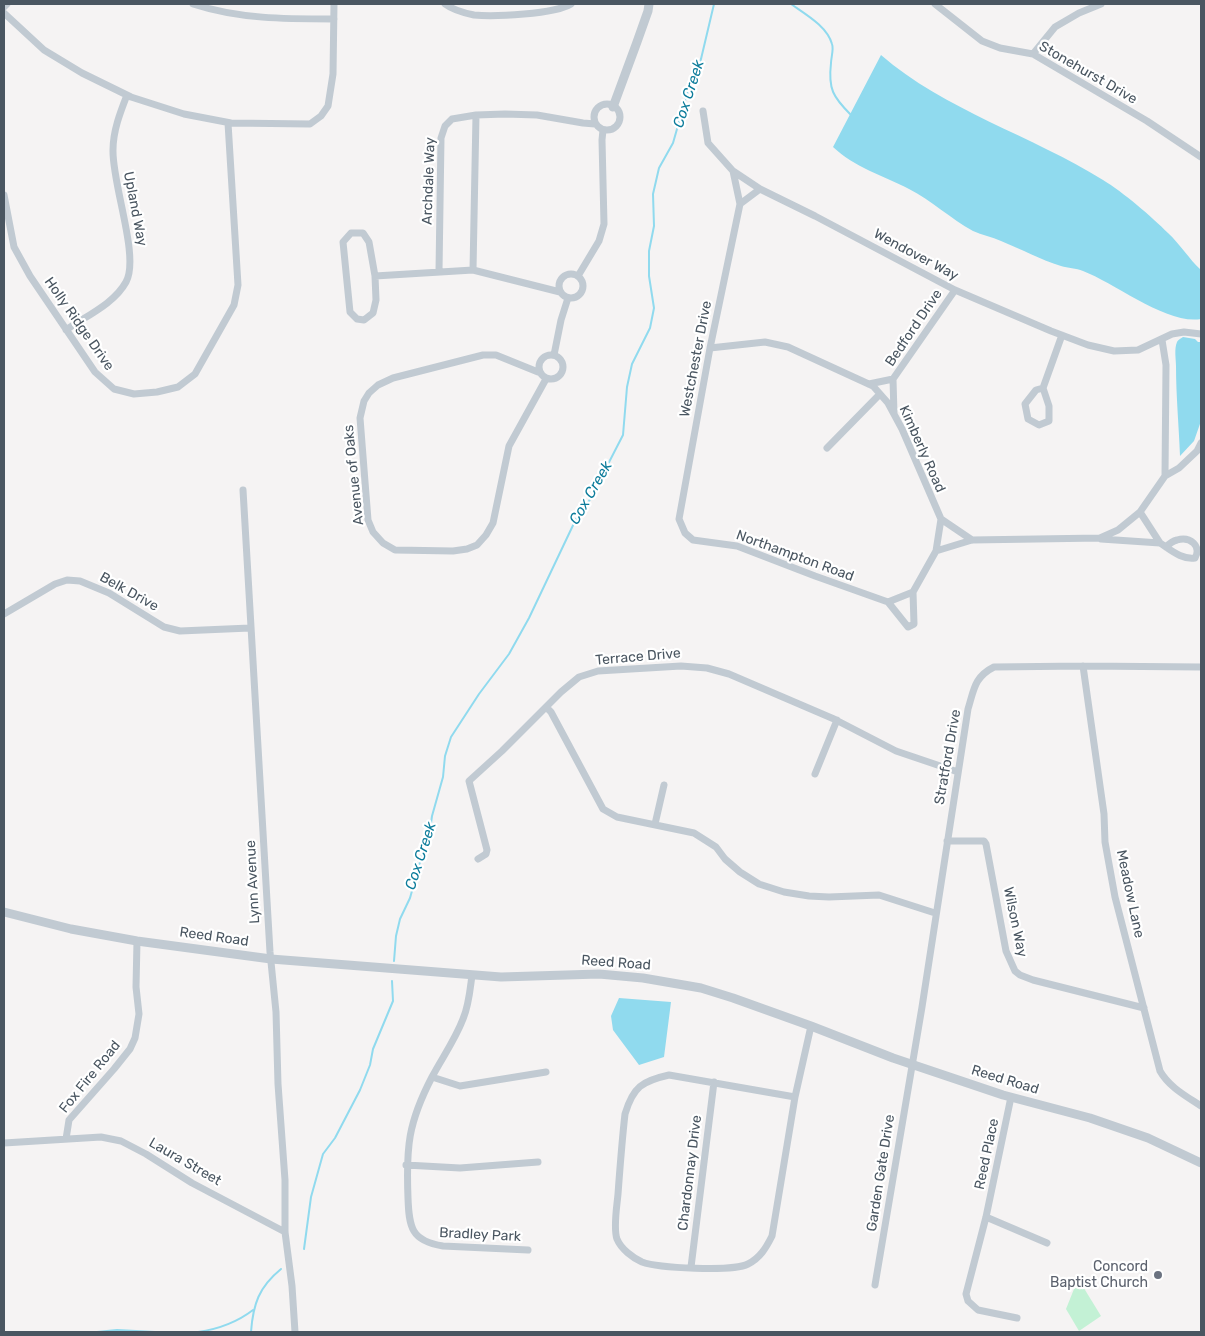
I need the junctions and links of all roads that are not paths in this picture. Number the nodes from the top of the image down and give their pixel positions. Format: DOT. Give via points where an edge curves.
graph roads {
  1 [pos="7,4"];
  2 [pos="193,4"];
  3 [pos="334,4"];
  4 [pos="445,4"];
  5 [pos="571,4"];
  6 [pos="649,4"];
  7 [pos="935,4"];
  8 [pos="1101,4"];
  9 [pos="4,7"];
  10 [pos="4,13"];
  11 [pos="334,19"];
  12 [pos="1033,54"];
  13 [pos="127,95"];
  14 [pos="613,106"];
  15 [pos="703,110"];
  16 [pos="476,116"];
  17 [pos="228,123"];
  18 [pos="595,124"];
  19 [pos="603,130"];
  20 [pos="1201,156"];
  21 [pos="733,171"];
  22 [pos="760,189"];
  23 [pos="4,195"];
  24 [pos="740,204"];
  25 [pos="473,270"];
  26 [pos="439,271"];
  27 [pos="375,276"];
  28 [pos="578,276"];
  29 [pos="955,290"];
  30 [pos="560,292"];
  31 [pos="568,298"];
  32 [pos="66,330"];
  33 [pos="1201,334"];
  34 [pos="1062,335"];
  35 [pos="1162,340"];
  36 [pos="710,348"];
  37 [pos="554,355"];
  38 [pos="538,372"];
  39 [pos="546,379"];
  40 [pos="893,379"];
  41 [pos="869,384"];
  42 [pos="1043,388"];
  43 [pos="880,394"];
  44 [pos="894,415"];
  45 [pos="1201,443"];
  46 [pos="827,448"];
  47 [pos="1165,476"];
  48 [pos="243,490"];
  49 [pos="1140,512"];
  50 [pos="941,519"];
  51 [pos="1100,538"];
  52 [pos="693,540"];
  53 [pos="972,540"];
  54 [pos="936,551"];
  55 [pos="913,592"];
  56 [pos="888,602"];
  57 [pos="4,614"];
  58 [pos="250,628"];
  59 [pos="1083,666"];
  60 [pos="1201,668"];
  61 [pos="546,707"];
  62 [pos="837,720"];
  63 [pos="958,772"];
  64 [pos="815,774"];
  65 [pos="664,785"];
  66 [pos="655,824"];
  67 [pos="947,841"];
  68 [pos="478,859"];
  69 [pos="4,912"];
  70 [pos="935,913"];
  71 [pos="137,941"];
  72 [pos="270,959"];
  73 [pos="472,975"];
  74 [pos="1144,1008"];
  75 [pos="811,1026"];
  76 [pos="911,1064"];
  77 [pos="546,1072"];
  78 [pos="432,1077"];
  79 [pos="714,1082"];
  80 [pos="1011,1097"];
  81 [pos="795,1098"];
  82 [pos="1201,1106"];
  83 [pos="66,1138"];
  84 [pos="4,1143"];
  85 [pos="538,1162"];
  86 [pos="1201,1163"];
  87 [pos="406,1164"];
  88 [pos="986,1217"];
  89 [pos="285,1232"];
  90 [pos="1047,1242"];
  91 [pos="528,1250"];
  92 [pos="691,1267"];
  93 [pos="875,1286"];
  94 [pos="1017,1318"];
  95 [pos="295,1332"];
  1 -- 9 [label="street"];
  2 -- 11 [label="street" via="248,16"];
  3 -- 11 [label="street"];
  4 -- 5 [label="street" via="475,15 488,15 552,10"];
  6 -- 14 [label="street"];
  7 -- 12 [label="street, Stonehurst Drive" via="982,41"];
  8 -- 12 [label="street" via="1055,27"];
  10 -- 13 [label="street" via="44,50"];
  11 -- 17 [label="street" via="333,74 328,106 321,116 310,124"];
  12 -- 20 [label="street, Stonehurst Drive"];
  13 -- 17 [label="street" via="184,114"];
  13 -- 32 [label="street, Upland Way" via="116,125 112,151 114,177 131,254 130,272 113,298"];
  14 -- 18 [label="street" via="600,106 594,114"];
  14 -- 19 [label="street" via="618,111 619,121 613,129"];
  15 -- 21 [label="street, Wendover Way" via="708,143"];
  16 -- 18 [label="street, Archdale Way" via="537,115"];
  16 -- 25 [label="street"];
  16 -- 26 [label="street, Archdale Way" via="452,119 445,126 441,138"];
  17 -- 32 [label="street, Holly Ridge Drive" via="238,285 234,305 194,374 178,387 157,392 134,394 114,389 95,372"];
  18 -- 19 [label="street"];
  19 -- 28 [label="street" via="604,224 599,241"];
  21 -- 22 [label="street, Wendover Way"];
  21 -- 24 [label="street"];
  22 -- 24 [label="street"];
  22 -- 29 [label="street, Wendover Way"];
  23 -- 32 [label="street, Holly Ridge Drive" via="14,247"];
  24 -- 36 [label="street, Westchester Drive"];
  25 -- 26 [label="street"];
  25 -- 30 [label="street"];
  26 -- 27 [label="street"];
  27 -- 27 [label="street" via="369,242 363,233 351,232 343,242 350,312 357,319 364,320 373,313"];
  28 -- 30 [label="street" via="574,273 565,275 559,282"];
  28 -- 31 [label="street" via="583,281 583,289 578,297"];
  29 -- 34 [label="street, Wendover Way"];
  29 -- 40 [label="street, Bedford Drive"];
  30 -- 31 [label="street"];
  31 -- 37 [label="street" via="560,320"];
  33 -- 35 [label="street" via="1184,332"];
  34 -- 35 [label="street, Wendover Way" via="1114,351 1138,350"];
  34 -- 42 [label="street"];
  35 -- 47 [label="street" via="1166,365"];
  36 -- 41 [label="street, Kimberly Road" via="765,342 788,347"];
  36 -- 52 [label="street, Westchester Drive" via="678,518 685,533"];
  37 -- 38 [label="street" via="541,360"];
  37 -- 39 [label="street" via="562,361 563,370 557,378"];
  38 -- 39 [label="street"];
  38 -- 39 [label="street, Avenue of Oaks" via="496,355 483,355 393,378 369,393 360,418 365,495 368,520 373,532 383,542 395,550 453,551 477,545 494,523 509,446"];
  40 -- 41 [label="street, Bedford Drive"];
  40 -- 44 [label="street, Bedford Drive"];
  41 -- 43 [label="street, Kimberly Road"];
  42 -- 42 [label="street" via="1049,406 1049,422 1039,425 1028,419 1025,404 1036,390"];
  43 -- 44 [label="street, Kimberly Road"];
  43 -- 46 [label="street"];
  44 -- 50 [label="street, Kimberly Road"];
  45 -- 47 [label="street" via="1179,468"];
  47 -- 49 [label="street"];
  48 -- 58 [label="street, Lynn Avenue"];
  49 -- 51 [label="street" via="1118,530"];
  49 -- 51 [label="street" via="1163,545"];
  50 -- 53 [label="street"];
  50 -- 54 [label="street"];
  51 -- 53 [label="street"];
  52 -- 56 [label="street, Northampton Road" via="737,546"];
  53 -- 54 [label="street"];
  54 -- 55 [label="street"];
  55 -- 56 [label="street"];
  55 -- 56 [label="street" via="914,624 908,627"];
  57 -- 58 [label="street, Belk Drive" via="67,580 80,581 109,593 164,627 180,631"];
  58 -- 72 [label="street, Lynn Avenue"];
  59 -- 60 [label="street, Stratford Drive"];
  59 -- 63 [label="street, Stratford Drive" via="994,667 986,672 978,679 968,709"];
  59 -- 74 [label="street, Meadow Lane" via="1105,842 1115,897"];
  61 -- 62 [label="street, Terrace Drive" via="579,678 598,671 692,666 729,674"];
  61 -- 66 [label="street" via="603,809 617,817"];
  61 -- 68 [label="street, Terrace Drive" via="469,781 487,850"];
  62 -- 63 [label="street, Terrace Drive" via="896,751"];
  62 -- 64 [label="street"];
  63 -- 67 [label="street, Stratford Drive"];
  65 -- 66 [label="street"];
  66 -- 70 [label="street" via="694,833 716,847 740,872 759,884 784,892 829,897 878,895"];
  67 -- 70 [label="street, Stratford Drive"];
  67 -- 74 [label="street, Wilson Way" via="986,844 1006,951 1020,975"];
  69 -- 71 [label="street, Reed Road"];
  70 -- 76 [label="street, Stratford Drive"];
  71 -- 72 [label="street, Reed Road"];
  71 -- 83 [label="street, Fox Fire Road" via="139,1014 135,1038 114,1069 69,1120"];
  72 -- 73 [label="street, Reed Road"];
  72 -- 89 [label="street, Lynn Avenue" via="276,1012"];
  73 -- 75 [label="street, Reed Road" via="598,974 643,978 701,988"];
  73 -- 78 [label="street, Bradley Park" via="463,1020"];
  74 -- 82 [label="street, Meadow Lane" via="1160,1071 1165,1079"];
  75 -- 76 [label="street, Reed Road"];
  75 -- 81 [label="street"];
  76 -- 80 [label="street, Reed Road"];
  76 -- 93 [label="street, Garden Gate Drive"];
  77 -- 78 [label="street" via="460,1086"];
  78 -- 87 [label="street, Bradley Park" via="411,1126"];
  79 -- 81 [label="street"];
  79 -- 92 [label="street, Chardonnay Drive"];
  79 -- 92 [label="street" via="669,1075 654,1078 641,1085 630,1098 625,1114 615,1219 617,1239 629,1255 643,1262"];
  80 -- 86 [label="street, Reed Road" via="1148,1138"];
  80 -- 88 [label="street, Reed Place"];
  81 -- 92 [label="street" via="772,1236 764,1252 745,1266"];
  83 -- 84 [label="street"];
  83 -- 89 [label="street, Laura Street" via="102,1137 121,1141"];
  85 -- 87 [label="street" via="460,1168"];
  87 -- 91 [label="street, Bradley Park" via="409,1223 423,1241 443,1246"];
  88 -- 90 [label="street"];
  88 -- 94 [label="street, Reed Place" via="966,1294 968,1301 978,1310"];
  89 -- 95 [label="street, Lynn Avenue"];
}
